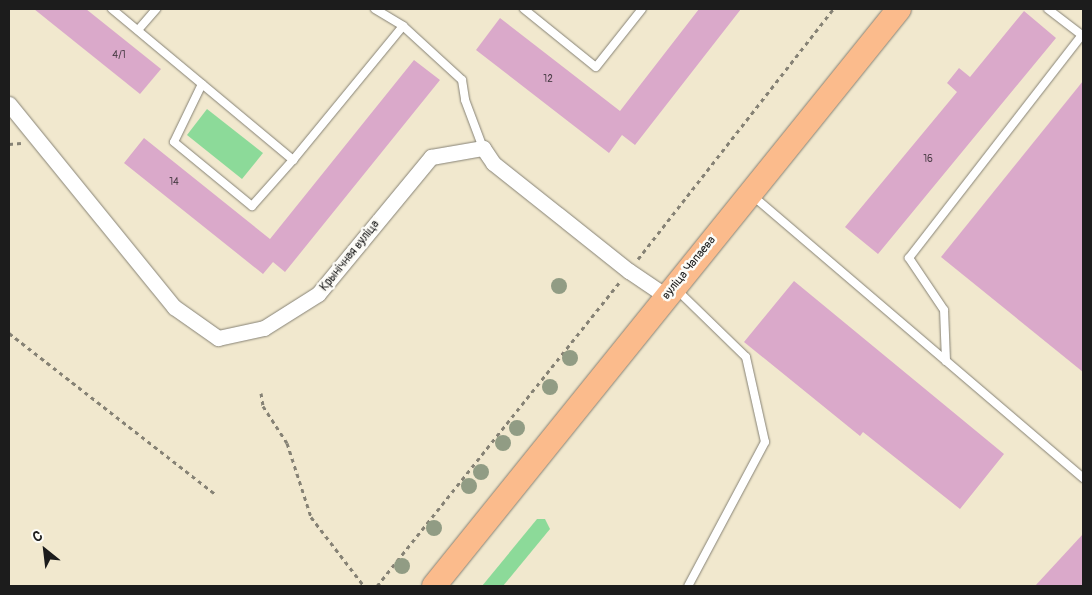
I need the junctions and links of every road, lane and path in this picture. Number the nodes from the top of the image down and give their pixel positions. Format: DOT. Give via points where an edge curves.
graph roads {
  1 [pos="112,9"];
  2 [pos="156,9"];
  3 [pos="375,9"];
  4 [pos="524,9"];
  5 [pos="642,9"];
  6 [pos="833,9"];
  7 [pos="899,9"];
  8 [pos="1048,9"];
  9 [pos="403,26"];
  10 [pos="138,30"];
  11 [pos="1082,36"];
  12 [pos="202,84"];
  13 [pos="9,104"];
  14 [pos="483,148"];
  15 [pos="293,160"];
  16 [pos="750,193"];
  17 [pos="629,271"];
  18 [pos="670,292"];
  19 [pos="9,333"];
  20 [pos="946,361"];
  21 [pos="261,393"];
  22 [pos="1083,478"];
  23 [pos="215,494"];
  24 [pos="364,586"];
  25 [pos="376,586"];
  26 [pos="434,586"];
  27 [pos="688,586"];
  1 -- 10 [label="lane"];
  2 -- 10 [label="lane"];
  3 -- 9 [label="lane"];
  4 -- 5 [label="lane" via="596,66"];
  6 -- 17 [label="path"];
  7 -- 16 [label="main road, вуліца Чапаева"];
  8 -- 11 [label="lane"];
  9 -- 14 [label="lane" via="462,80 465,100"];
  9 -- 15 [label="lane"];
  10 -- 12 [label="lane"];
  11 -- 20 [label="lane" via="909,258 944,310"];
  12 -- 15 [label="lane"];
  12 -- 15 [label="lane" via="174,142 252,206"];
  13 -- 14 [label="street, Крынічная вуліца" via="174,307 218,338 264,328 318,294 431,157"];
  14 -- 17 [label="street" via="494,163"];
  16 -- 18 [label="main road, вуліца Чапаева"];
  16 -- 20 [label="lane"];
  17 -- 18 [label="street"];
  17 -- 25 [label="path"];
  18 -- 26 [label="main road, вуліца Чапаева"];
  18 -- 27 [label="lane" via="746,357 765,442"];
  19 -- 23 [label="path"];
  20 -- 22 [label="lane"];
  21 -- 24 [label="path" via="263,406 287,443 311,517"];
}
